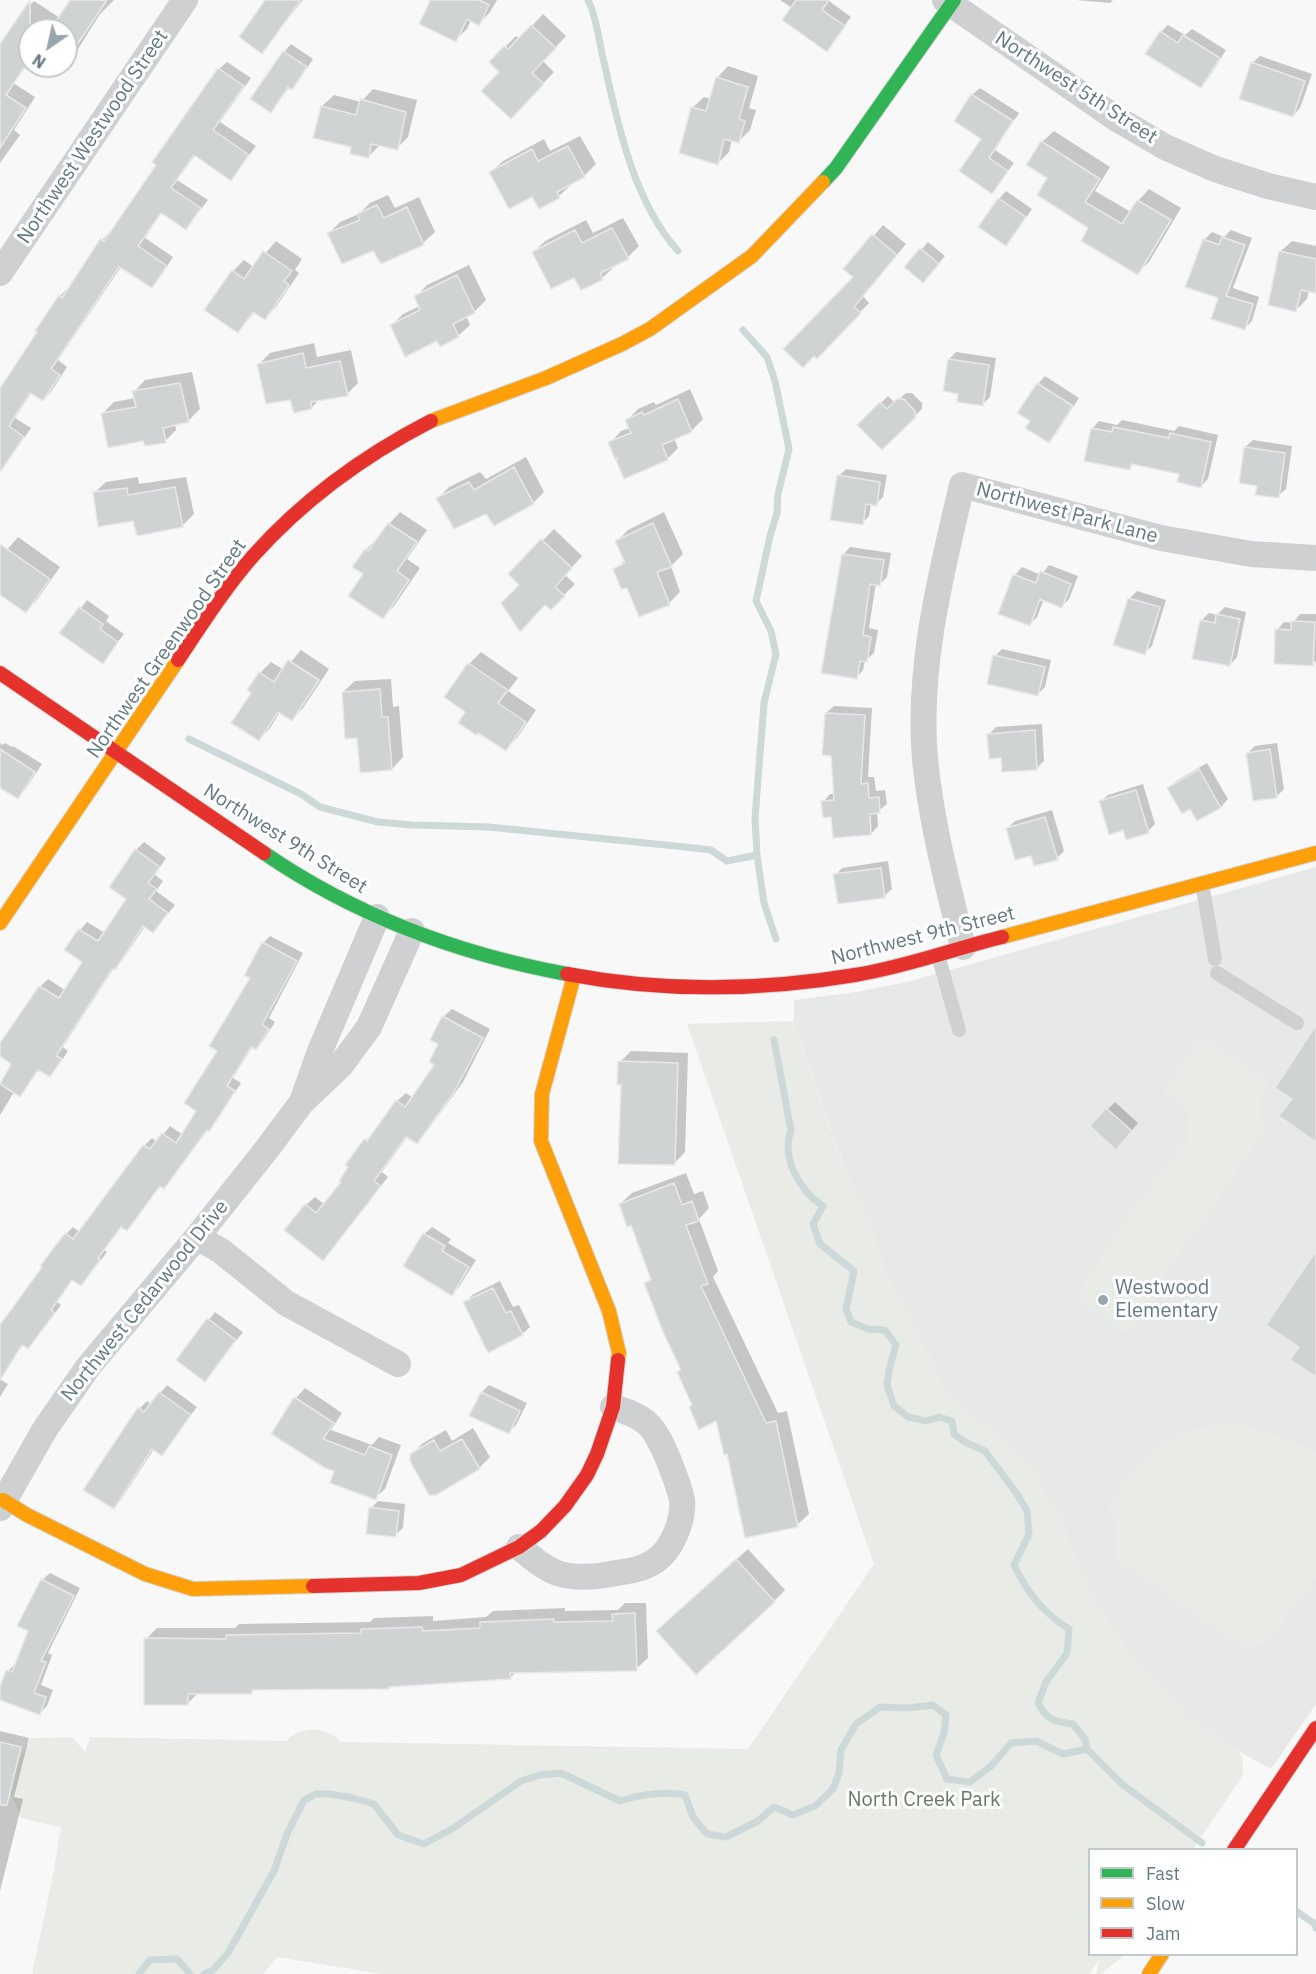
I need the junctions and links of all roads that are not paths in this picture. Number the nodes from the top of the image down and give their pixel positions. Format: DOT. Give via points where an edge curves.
graph roads {
  1 [pos="186,0"];
  2 [pos="950,2"];
  3 [pos="1316,197"];
  4 [pos="0,273"];
  5 [pos="1316,558"];
  6 [pos="0,673"];
  7 [pos="117,752"];
  8 [pos="1316,853"];
  9 [pos="1202,883"];
  10 [pos="376,917"];
  11 [pos="0,923"];
  12 [pos="412,931"];
  13 [pos="963,947"];
  14 [pos="938,955"];
  15 [pos="574,976"];
  16 [pos="1297,1023"];
  17 [pos="958,1030"];
  18 [pos="302,1102"];
  19 [pos="197,1237"];
  20 [pos="398,1364"];
  21 [pos="613,1407"];
  22 [pos="2,1504"];
  23 [pos="519,1547"];
  24 [pos="1316,1728"];
  25 [pos="1235,1848"];
  26 [pos="1161,1956"];
  27 [pos="1149,1974"];
  1 -- 4 [label="street, Northwest Westwood Street"];
  2 -- 3 [label="street, Northwest 5th Street" via="1118,119 1165,147 1226,173"];
  2 -- 7 [label="street, Northwest Greenwood Street" via="836,168 752,256 650,329 622,344 420,426 335,482 267,541 233,582"];
  5 -- 13 [label="street, Northwest Park Lane" via="1251,554 1161,538 962,485 933,617 924,713 928,787"];
  6 -- 7 [label="street, Northwest 9th Street"];
  7 -- 10 [label="street, Northwest 9th Street" via="299,876"];
  7 -- 11 [label="street, Northwest Greenwood Street"];
  8 -- 9 [label="street, Northwest 9th Street"];
  9 -- 13 [label="street, Northwest 9th Street"];
  9 -- 16 [label="lane" via="1216,966"];
  10 -- 12 [label="street, Northwest 9th Street"];
  10 -- 18 [label="street, Northwest Cedarwood Drive"];
  12 -- 15 [label="street, Northwest 9th Street" via="504,962"];
  12 -- 18 [label="street, Northwest Cedarwood Drive" via="369,1027 341,1065"];
  13 -- 14 [label="street, Northwest 9th Street"];
  14 -- 15 [label="street, Northwest 9th Street" via="856,975 723,989 658,987"];
  14 -- 17 [label="lane"];
  15 -- 21 [label="street" via="542,1094 541,1142 609,1311 619,1353"];
  18 -- 19 [label="street, Northwest Cedarwood Drive"];
  19 -- 20 [label="street" via="221,1251 286,1304"];
  19 -- 22 [label="street, Northwest Cedarwood Drive" via="88,1367 45,1429"];
  21 -- 23 [label="street" via="587,1475 549,1523"];
  21 -- 23 [label="street" via="635,1414 649,1424 670,1464 682,1499 681,1515 670,1545 656,1561 600,1576 559,1574"];
  22 -- 23 [label="street" via="145,1574 193,1589 419,1582 461,1575"];
  24 -- 25 [label="street"];
  26 -- 27 [label="street"];
}
